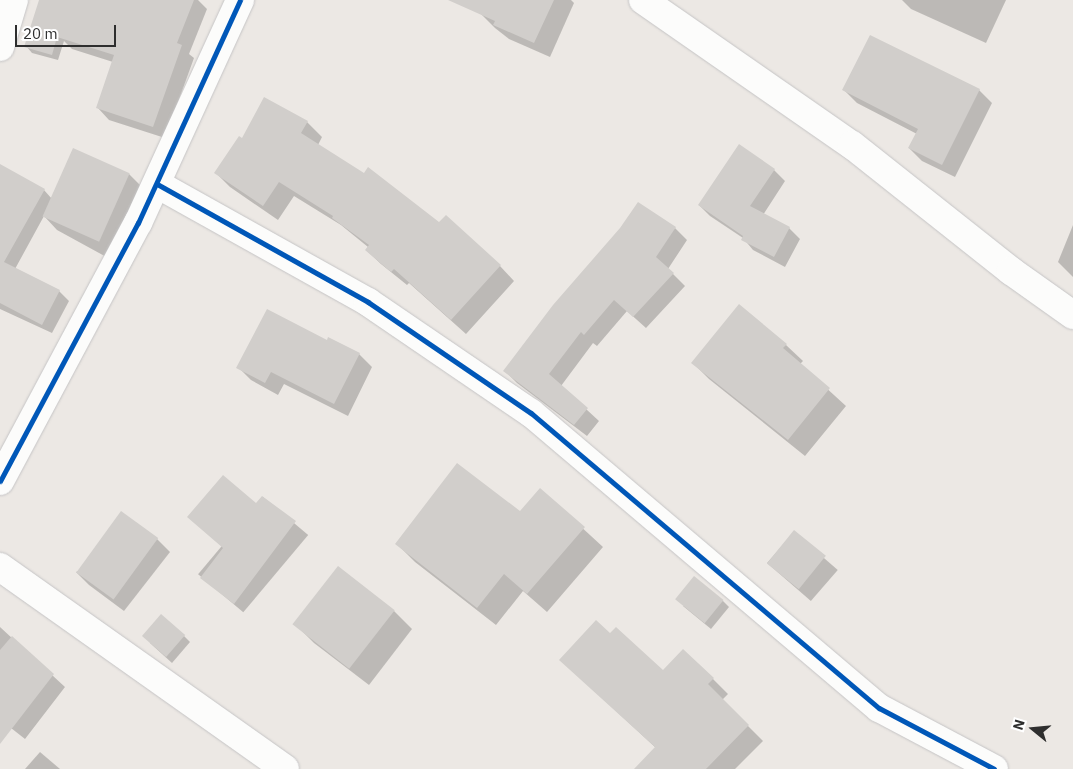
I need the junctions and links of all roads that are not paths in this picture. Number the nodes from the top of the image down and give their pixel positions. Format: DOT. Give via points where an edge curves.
graph roads {
  1 [pos="14,0"];
  2 [pos="240,0"];
  3 [pos="643,0"];
  4 [pos="0,47"];
  5 [pos="157,184"];
  6 [pos="1073,315"];
  7 [pos="0,481"];
  8 [pos="0,567"];
  9 [pos="285,769"];
  10 [pos="994,769"];
  1 -- 4 [label="street"];
  2 -- 5 [label="street"];
  3 -- 6 [label="street" via="852,145 1011,271"];
  5 -- 7 [label="street"];
  5 -- 10 [label="street" via="368,302 531,413 879,708"];
  8 -- 9 [label="street"];
}
